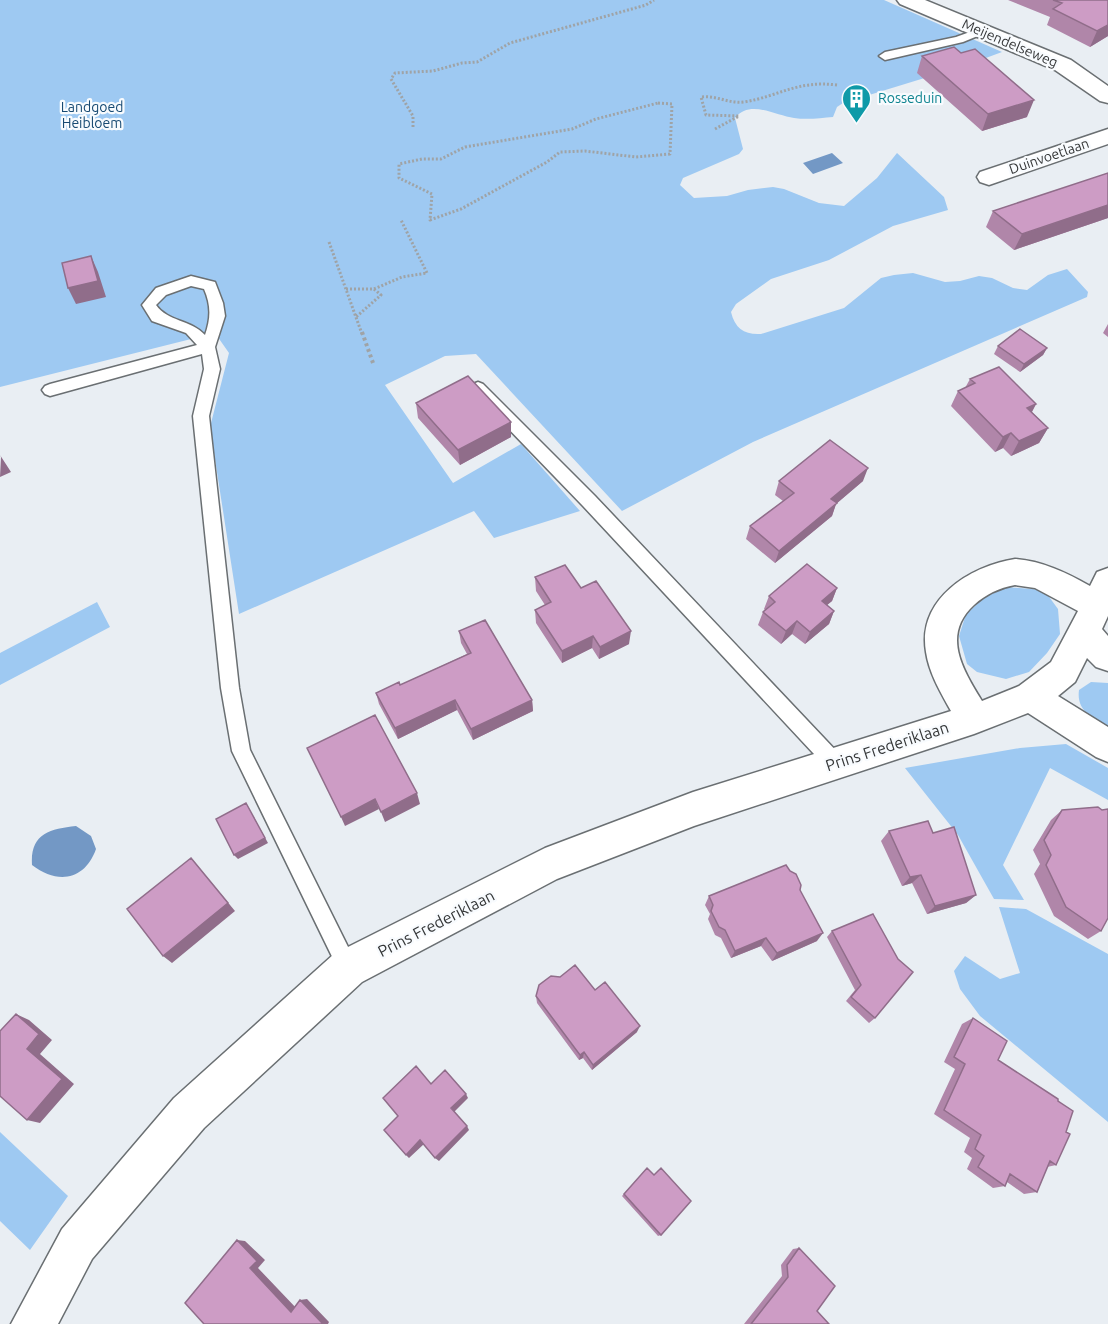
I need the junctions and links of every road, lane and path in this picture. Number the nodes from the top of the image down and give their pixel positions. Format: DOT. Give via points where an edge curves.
graph roads {
  1 [pos="654,0"];
  2 [pos="907,0"];
  3 [pos="981,31"];
  4 [pos="885,56"];
  5 [pos="837,85"];
  6 [pos="1108,96"];
  7 [pos="413,127"];
  8 [pos="715,129"];
  9 [pos="1108,136"];
  10 [pos="989,177"];
  11 [pos="401,220"];
  12 [pos="430,220"];
  13 [pos="328,242"];
  14 [pos="346,289"];
  15 [pos="374,289"];
  16 [pos="356,317"];
  17 [pos="208,347"];
  18 [pos="373,363"];
  19 [pos="477,387"];
  20 [pos="50,390"];
  21 [pos="1096,606"];
  22 [pos="1108,657"];
  23 [pos="1031,698"];
  24 [pos="974,719"];
  25 [pos="1108,747"];
  26 [pos="835,763"];
  27 [pos="348,968"];
  28 [pos="34,1324"];
  1 -- 7 [label="path" via="510,43 501,50 485,53 477,62 395,73 392,79 413,116"];
  2 -- 3 [label="street, Meijendelseweg"];
  3 -- 4 [label="lane" via="959,40"];
  3 -- 6 [label="street, Meijendelseweg" via="1063,65"];
  5 -- 8 [label="path" via="817,81 741,102 701,97 706,115 739,116"];
  9 -- 10 [label="street, Duinvoetlaan"];
  11 -- 15 [label="path" via="427,273 402,277"];
  12 -- 12 [label="path" via="432,194 399,178 399,164 441,159 465,147 572,129 658,103 672,104 670,154 636,157 560,152 460,209"];
  13 -- 14 [label="path"];
  14 -- 15 [label="path"];
  14 -- 16 [label="path"];
  15 -- 16 [label="path" via="381,295"];
  16 -- 18 [label="path"];
  17 -- 17 [label="lane" via="219,318 210,285 191,281 153,297 149,305 157,317 191,329"];
  17 -- 20 [label="lane"];
  17 -- 27 [label="lane" via="212,369 201,416 230,688 241,751"];
  19 -- 26 [label="lane"];
  21 -- 22 [label="street"];
  21 -- 23 [label="street, Prins Frederiklaan" via="1063,672"];
  21 -- 24 [label="street" via="1048,578 1023,572 984,580 967,592 944,621 941,645"];
  23 -- 24 [label="street, Prins Frederiklaan"];
  23 -- 25 [label="street"];
  24 -- 26 [label="street, Prins Frederiklaan"];
  26 -- 27 [label="street, Prins Frederiklaan" via="693,809 545,866"];
  27 -- 28 [label="street, Prins Frederiklaan" via="189,1113 77,1244"];
}
